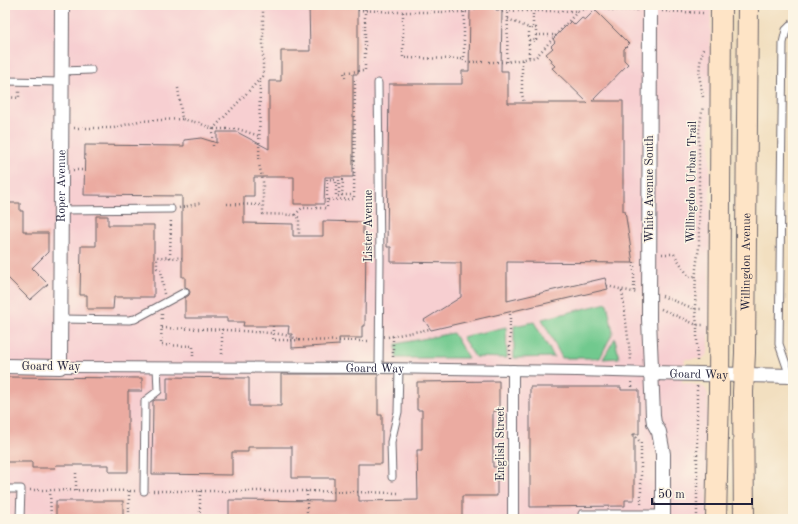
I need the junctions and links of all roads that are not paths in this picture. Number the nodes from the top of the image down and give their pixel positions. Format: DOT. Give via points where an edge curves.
graph roads {
  1 [pos="62,5"];
  2 [pos="721,5"];
  3 [pos="748,5"];
  4 [pos="650,9"];
  5 [pos="793,24"];
  6 [pos="91,70"];
  7 [pos="62,76"];
  8 [pos="5,81"];
  9 [pos="378,83"];
  10 [pos="172,209"];
  11 [pos="61,210"];
  12 [pos="185,292"];
  13 [pos="60,319"];
  14 [pos="5,366"];
  15 [pos="60,366"];
  16 [pos="157,367"];
  17 [pos="378,368"];
  18 [pos="396,368"];
  19 [pos="512,370"];
  20 [pos="651,373"];
  21 [pos="719,374"];
  22 [pos="744,375"];
  23 [pos="792,376"];
  24 [pos="392,477"];
  25 [pos="5,489"];
  26 [pos="144,491"];
  27 [pos="582,514"];
  28 [pos="663,516"];
  29 [pos="20,519"];
  30 [pos="513,519"];
  31 [pos="716,519"];
  32 [pos="744,519"];
  1 -- 7 [label="street, Roper Avenue"];
  2 -- 21 [label="main road"];
  3 -- 22 [label="main road, Willingdon Avenue"];
  4 -- 20 [label="street, White Avenue South"];
  5 -- 23 [label="lane" via="786,30 783,43 779,344"];
  6 -- 7 [label="lane"];
  7 -- 8 [label="lane"];
  7 -- 11 [label="street, Roper Avenue"];
  9 -- 17 [label="lane, Lister Avenue"];
  10 -- 11 [label="lane"];
  11 -- 13 [label="street, Roper Avenue"];
  12 -- 13 [label="lane" via="135,319"];
  13 -- 15 [label="street, Roper Avenue"];
  14 -- 15 [label="street, Goard Way"];
  15 -- 16 [label="street, Goard Way"];
  16 -- 17 [label="street, Goard Way"];
  16 -- 26 [label="lane" via="158,391 145,401"];
  17 -- 18 [label="street, Goard Way"];
  18 -- 19 [label="street, Goard Way"];
  18 -- 24 [label="lane" via="398,412 391,442"];
  19 -- 20 [label="street, Goard Way"];
  19 -- 30 [label="street, English Street"];
  20 -- 21 [label="street, Goard Way"];
  20 -- 28 [label="street, White Avenue South" via="652,416 664,454"];
  21 -- 22 [label="street, Goard Way"];
  21 -- 31 [label="main road"];
  22 -- 23 [label="street, Goard Way"];
  22 -- 32 [label="main road, Willingdon Avenue"];
  25 -- 29 [label="lane" via="21,489"];
  27 -- 28 [label="lane"];
}
